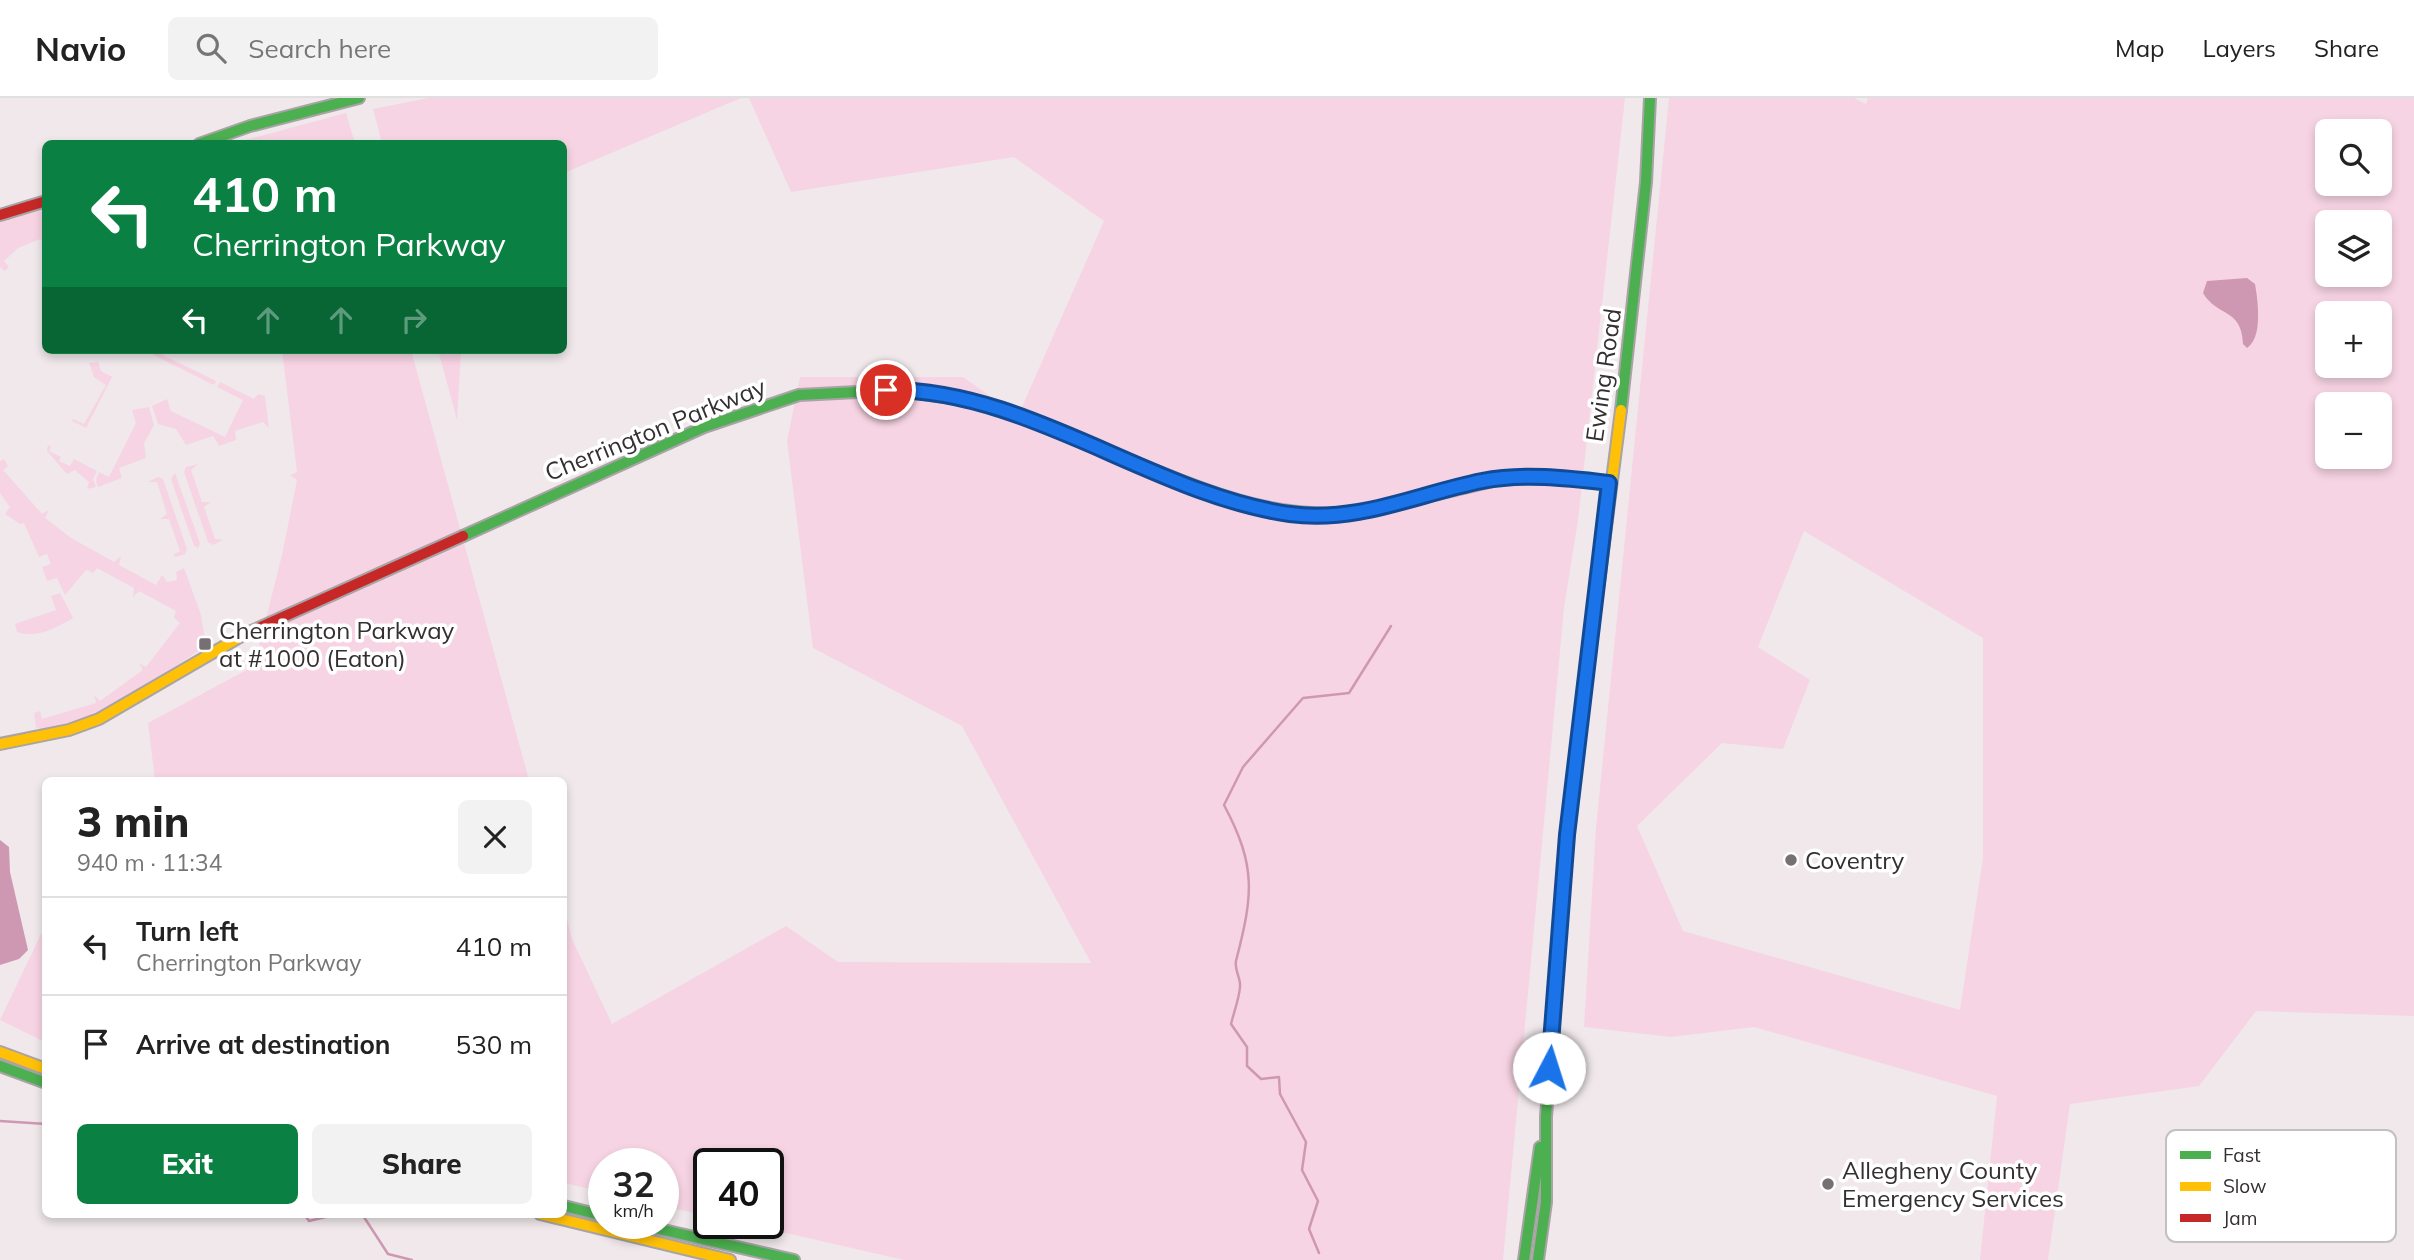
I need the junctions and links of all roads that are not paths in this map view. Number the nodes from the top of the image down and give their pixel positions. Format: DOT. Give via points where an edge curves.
graph roads {
  1 [pos="359,98"];
  2 [pos="1650,98"];
  3 [pos="211,140"];
  4 [pos="42,202"];
  5 [pos="0,215"];
  6 [pos="1609,483"];
  7 [pos="0,744"];
  8 [pos="0,1052"];
  9 [pos="0,1066"];
  10 [pos="42,1068"];
  11 [pos="42,1082"];
  12 [pos="1546,1116"];
  13 [pos="567,1207"];
  14 [pos="588,1212"];
  15 [pos="557,1218"];
  16 [pos="679,1234"];
  17 [pos="730,1260"];
  18 [pos="793,1260"];
  19 [pos="1524,1260"];
  20 [pos="1538,1260"];
  1 -- 3 [label="main road"];
  2 -- 6 [label="main road, Ewing Road" via="1637,269"];
  4 -- 5 [label="main road"];
  6 -- 7 [label="main road, Cherrington Parkway" via="1538,476 1506,478 1361,513 1293,514 1231,500 966,400 896,390 799,396 694,431 229,640 99,719 56,734"];
  6 -- 12 [label="main road, Ewing Road" via="1567,835"];
  8 -- 10 [label="main road"];
  9 -- 11 [label="main road"];
  12 -- 19 [label="main road, Ewing Road"];
  12 -- 20 [label="main road, Ewing Road" via="1546,1202"];
  13 -- 14 [label="main road"];
  15 -- 17 [label="main road"];
  16 -- 18 [label="main road"];
}
